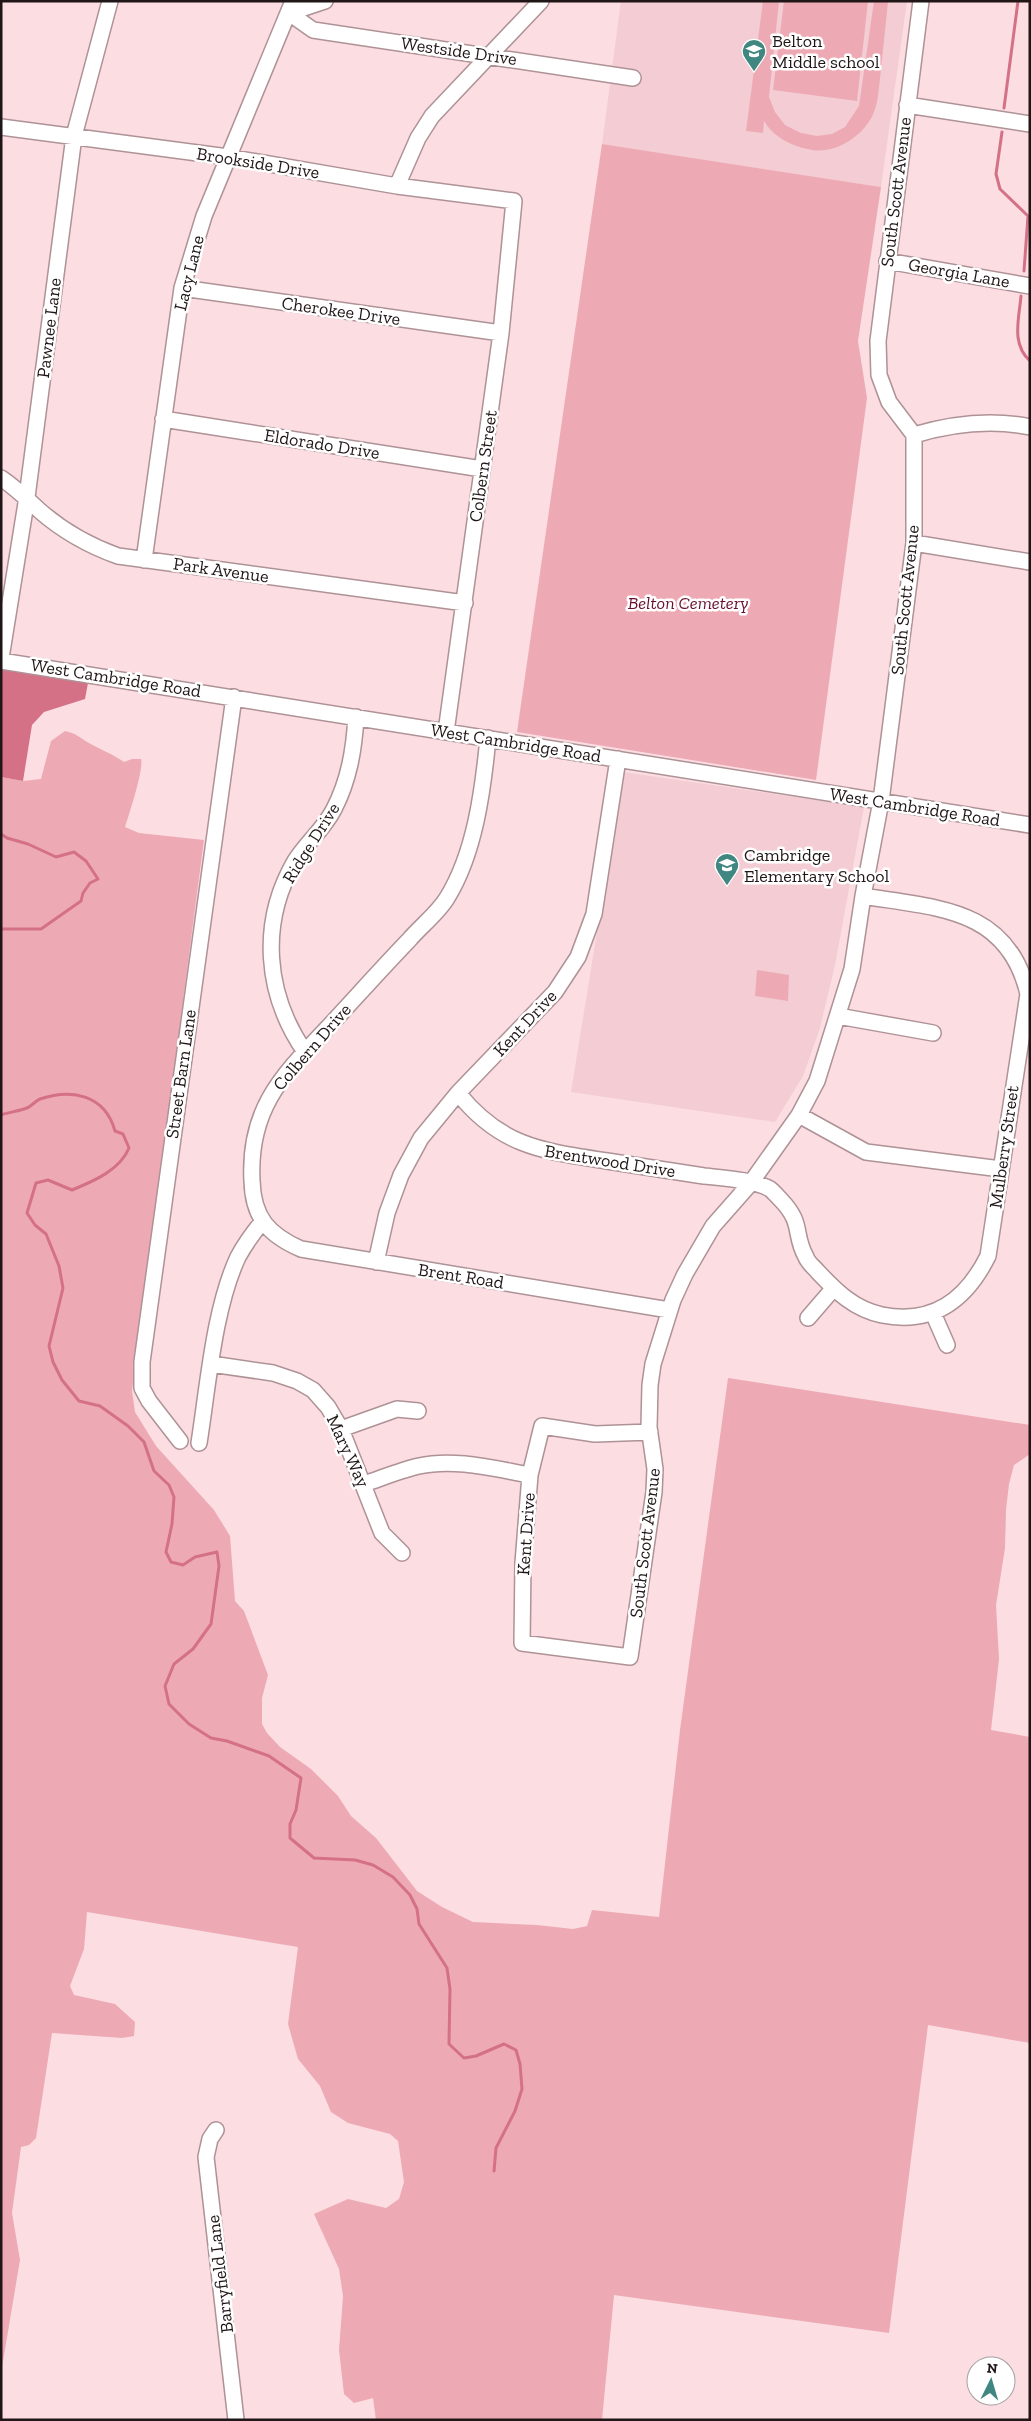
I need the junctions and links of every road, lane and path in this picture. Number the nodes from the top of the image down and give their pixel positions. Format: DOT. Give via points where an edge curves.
graph roads {
  1 [pos="110,1"];
  2 [pos="325,1"];
  3 [pos="541,1"];
  4 [pos="921,1"];
  5 [pos="291,7"];
  6 [pos="490,55"];
  7 [pos="633,78"];
  8 [pos="907,105"];
  9 [pos="1030,124"];
  10 [pos="1,127"];
  11 [pos="74,136"];
  12 [pos="228,157"];
  13 [pos="397,186"];
  14 [pos="514,201"];
  15 [pos="887,261"];
  16 [pos="1030,286"];
  17 [pos="182,288"];
  18 [pos="501,333"];
  19 [pos="163,419"];
  20 [pos="1030,427"];
  21 [pos="914,435"];
  22 [pos="482,469"];
  23 [pos="1,478"];
  24 [pos="27,497"];
  25 [pos="914,543"];
  26 [pos="144,560"];
  27 [pos="1030,562"];
  28 [pos="465,603"];
  29 [pos="1,659"];
  30 [pos="234,697"];
  31 [pos="356,717"];
  32 [pos="446,732"];
  33 [pos="488,738"];
  34 [pos="618,759"];
  35 [pos="882,801"];
  36 [pos="1030,825"];
  37 [pos="863,896"];
  38 [pos="838,1016"];
  39 [pos="933,1033"];
  40 [pos="305,1052"];
  41 [pos="458,1093"];
  42 [pos="799,1115"];
  43 [pos="1001,1169"];
  44 [pos="750,1184"];
  45 [pos="262,1222"];
  46 [pos="988,1256"];
  47 [pos="376,1262"];
  48 [pos="833,1288"];
  49 [pos="669,1310"];
  50 [pos="934,1312"];
  51 [pos="808,1318"];
  52 [pos="947,1345"];
  53 [pos="211,1364"];
  54 [pos="418,1411"];
  55 [pos="341,1429"];
  56 [pos="650,1432"];
  57 [pos="180,1441"];
  58 [pos="199,1443"];
  59 [pos="530,1475"];
  60 [pos="364,1484"];
  61 [pos="402,1553"];
  62 [pos="522,1643"];
  63 [pos="216,2130"];
  64 [pos="236,2420"];
  1 -- 11 [label="street, Pawnee Lane"];
  2 -- 5 [label="street"];
  3 -- 6 [label="street"];
  4 -- 8 [label="street, South Scott Avenue"];
  5 -- 6 [label="street, Westside Drive" via="313,30"];
  5 -- 12 [label="street, Lacy Lane"];
  6 -- 7 [label="street, Westside Drive"];
  6 -- 13 [label="street" via="432,116"];
  8 -- 9 [label="street"];
  8 -- 15 [label="street, South Scott Avenue"];
  10 -- 11 [label="street, Brookside Drive"];
  11 -- 12 [label="street, Brookside Drive"];
  11 -- 24 [label="street, Pawnee Lane"];
  12 -- 13 [label="street, Brookside Drive"];
  12 -- 17 [label="street, Lacy Lane" via="204,216"];
  13 -- 14 [label="street, Brookside Drive"];
  14 -- 18 [label="street, Colbern Street"];
  15 -- 16 [label="street, Georgia Lane"];
  15 -- 21 [label="street, South Scott Avenue" via="878,341 879,375 890,402"];
  17 -- 18 [label="street, Cherokee Drive"];
  17 -- 19 [label="street, Lacy Lane"];
  18 -- 22 [label="street, Colbern Street"];
  19 -- 22 [label="street, Eldorado Drive"];
  19 -- 26 [label="street, Lacy Lane"];
  20 -- 21 [label="street" via="973,424"];
  21 -- 25 [label="street, South Scott Avenue"];
  22 -- 28 [label="street, Colbern Street"];
  23 -- 24 [label="street, Park Avenue"];
  24 -- 26 [label="street, Park Avenue" via="55,523 83,541 118,556"];
  24 -- 29 [label="street, Pawnee Lane"];
  25 -- 27 [label="street"];
  25 -- 35 [label="street, South Scott Avenue"];
  26 -- 28 [label="street, Park Avenue"];
  28 -- 32 [label="street, Colbern Street"];
  29 -- 30 [label="street, West Cambridge Road"];
  30 -- 31 [label="street, West Cambridge Road"];
  30 -- 57 [label="street, Street Barn Lane" via="142,1362 142,1388"];
  31 -- 32 [label="street, West Cambridge Road"];
  31 -- 40 [label="street, Ridge Drive" via="354,747 344,787 324,826 306,846 286,878 273,917 270,937 273,980 285,1019"];
  32 -- 33 [label="street, West Cambridge Road"];
  33 -- 34 [label="street, West Cambridge Road"];
  33 -- 40 [label="street, Colbern Drive" via="484,779 470,844 447,899"];
  34 -- 35 [label="street, West Cambridge Road"];
  34 -- 41 [label="street, Kent Drive" via="594,914 578,957 555,992"];
  35 -- 36 [label="street, West Cambridge Road"];
  35 -- 37 [label="street, South Scott Avenue"];
  37 -- 38 [label="street, South Scott Avenue" via="852,969"];
  37 -- 43 [label="street, Mulberry Street" via="943,909 970,918 1002,943 1019,966 1028,994"];
  38 -- 39 [label="street"];
  38 -- 42 [label="street, South Scott Avenue" via="818,1082"];
  40 -- 45 [label="street, Colbern Drive" via="274,1089 256,1130 252,1148 252,1187"];
  41 -- 44 [label="street, Brentwood Drive" via="493,1128 546,1152"];
  41 -- 47 [label="street, Kent Drive" via="421,1138 401,1175 387,1212"];
  42 -- 43 [label="street" via="866,1152"];
  42 -- 44 [label="street, South Scott Avenue"];
  43 -- 46 [label="street, Mulberry Street"];
  44 -- 48 [label="street, Brentwood Drive" via="770,1189 790,1210 796,1220 806,1258"];
  44 -- 49 [label="street, South Scott Avenue" via="710,1231 684,1274"];
  45 -- 47 [label="street, Brent Road" via="283,1241 301,1249"];
  45 -- 53 [label="street" via="231,1274"];
  46 -- 50 [label="street, Brentwood Drive" via="968,1289 957,1300"];
  47 -- 49 [label="street, Brent Road"];
  48 -- 50 [label="street, Brentwood Drive" via="856,1306 883,1315 916,1317"];
  48 -- 51 [label="street"];
  49 -- 56 [label="street, South Scott Avenue" via="653,1364"];
  50 -- 52 [label="street"];
  53 -- 55 [label="street, Mary Way" via="273,1373 297,1381 313,1390"];
  53 -- 58 [label="street"];
  54 -- 55 [label="street" via="397,1409"];
  55 -- 60 [label="street, Mary Way"];
  56 -- 59 [label="street, Kent Drive" via="595,1434 542,1426"];
  56 -- 62 [label="street, South Scott Avenue" via="655,1469 654,1492 630,1657"];
  59 -- 60 [label="street" via="449,1464 421,1466"];
  59 -- 62 [label="street, Kent Drive" via="523,1563"];
  60 -- 61 [label="street, Mary Way" via="382,1533"];
  63 -- 64 [label="street, Barryfield Lane" via="210,2138 206,2157"];
}
